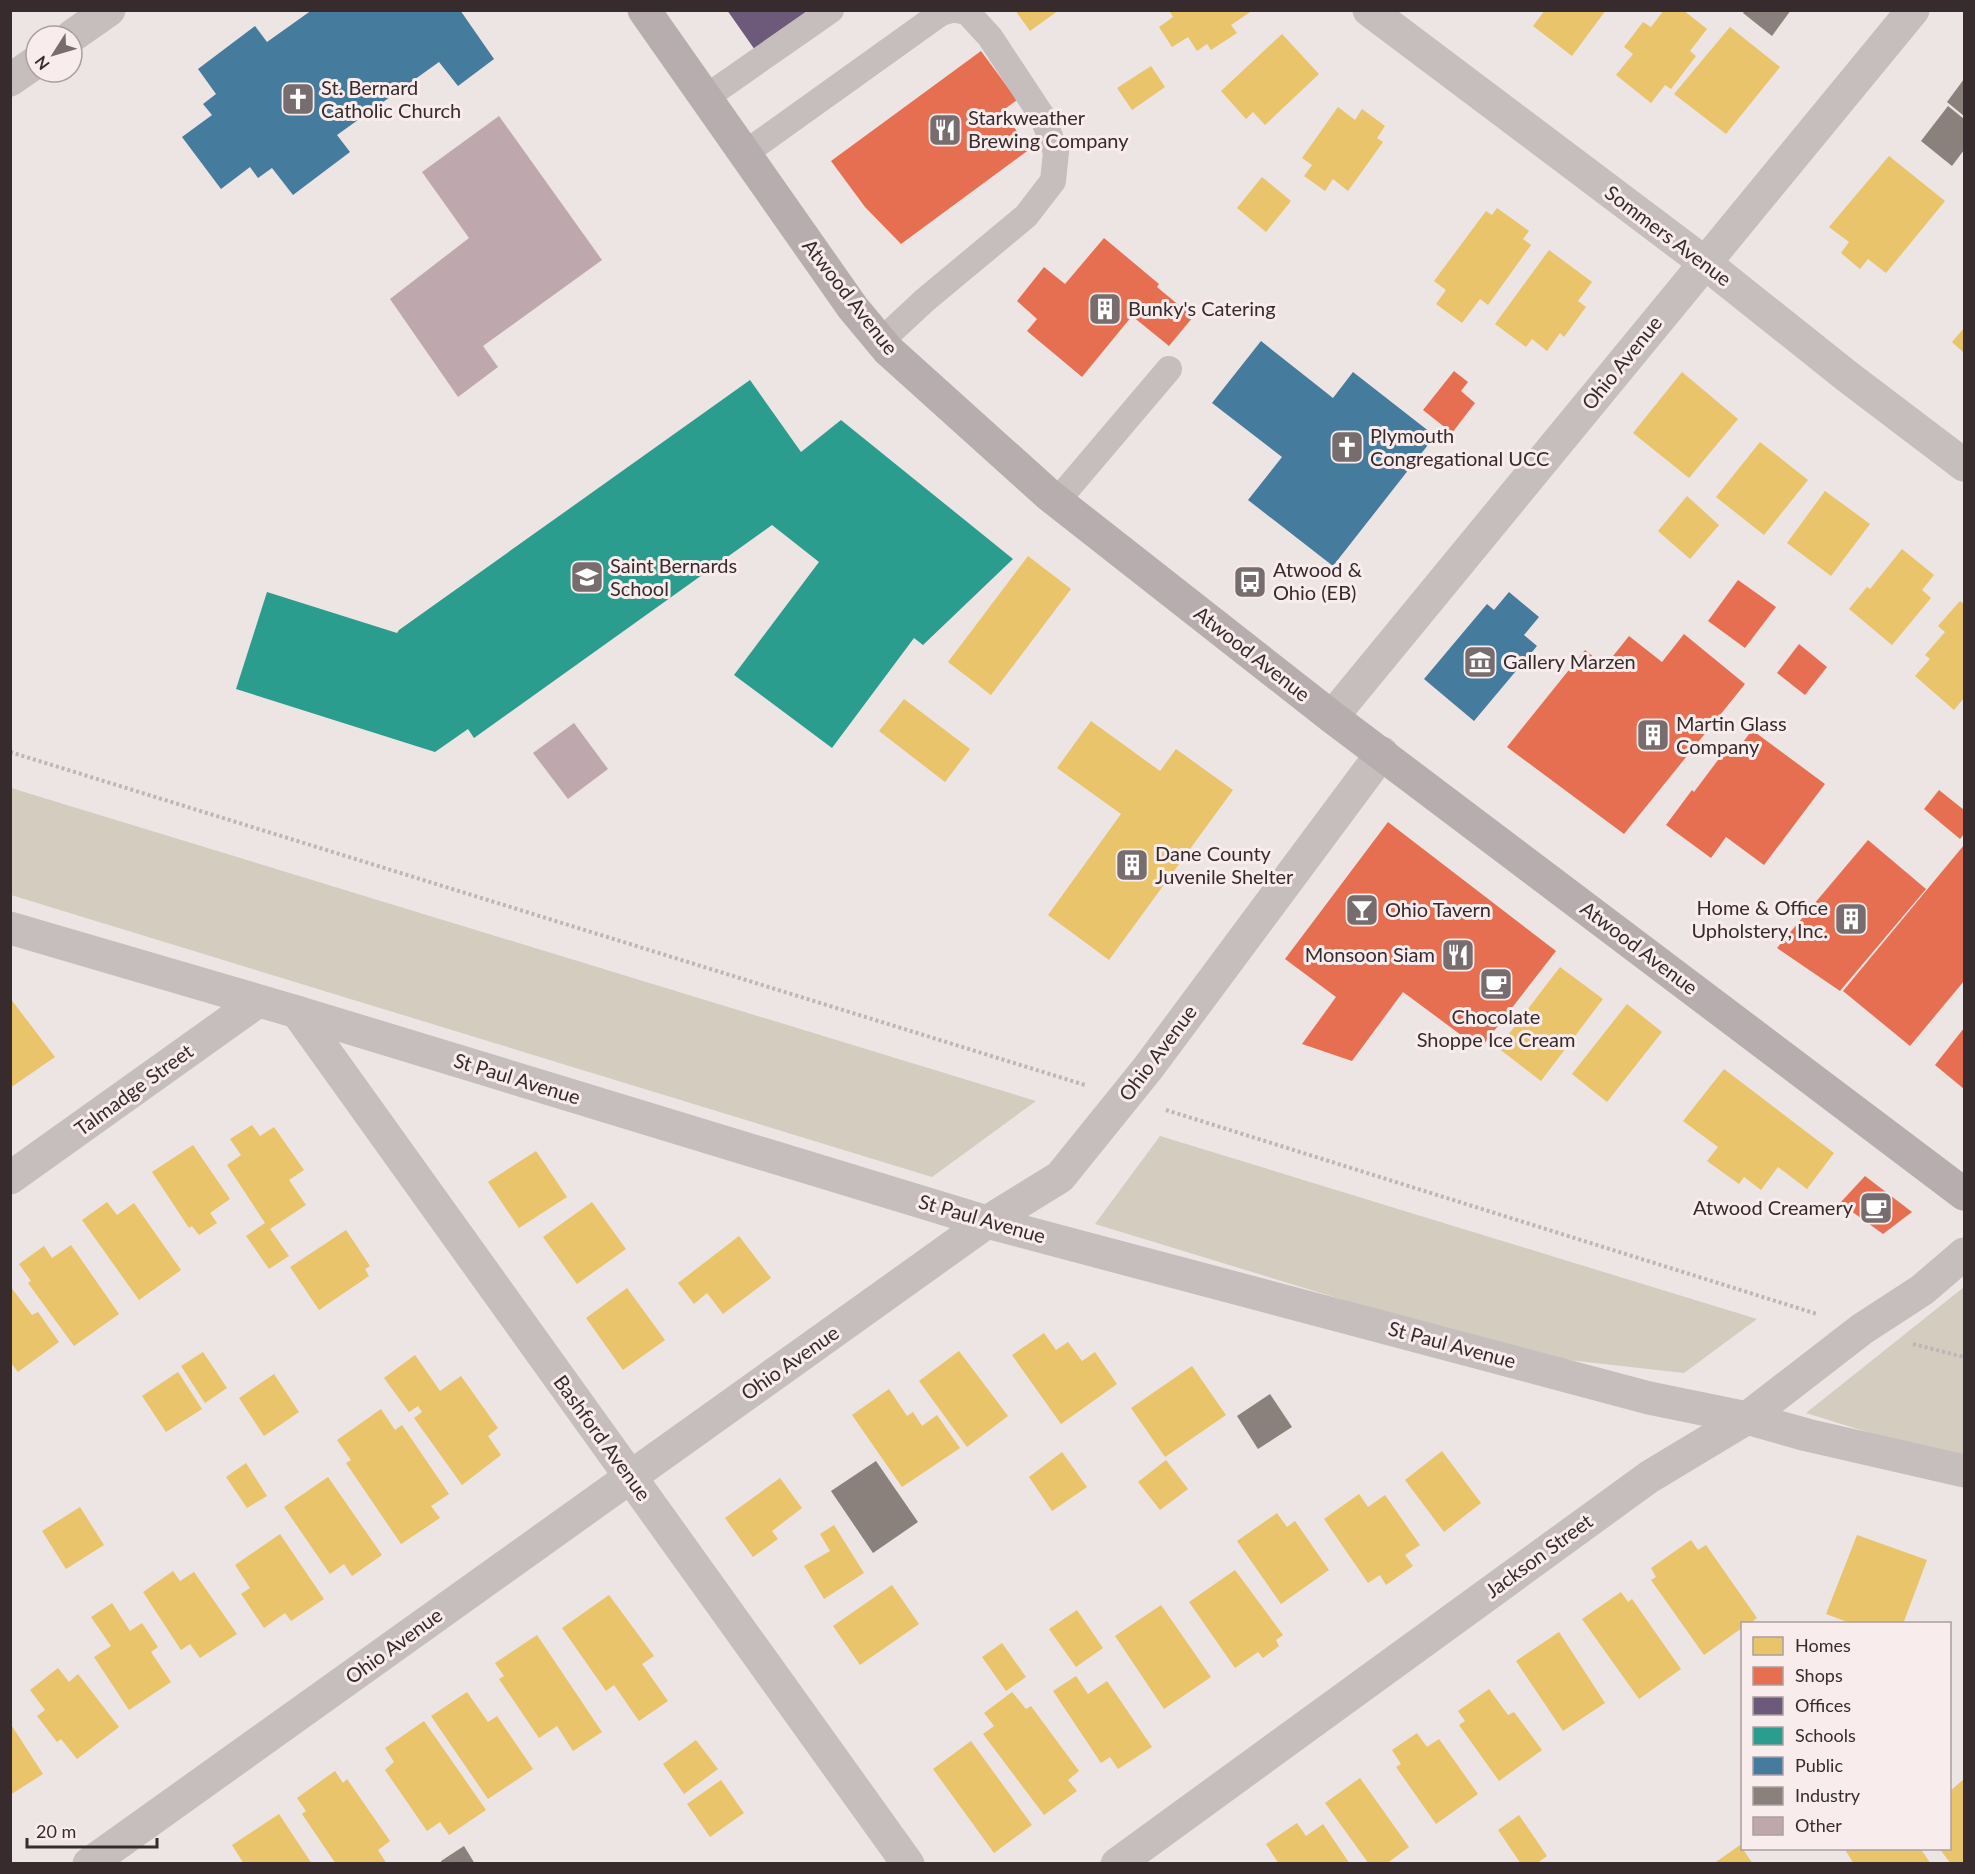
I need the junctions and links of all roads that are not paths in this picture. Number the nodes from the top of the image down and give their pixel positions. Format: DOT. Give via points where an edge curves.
graph roads {
  1 [pos="109,10"];
  2 [pos="644,10"];
  3 [pos="831,10"];
  4 [pos="951,10"];
  5 [pos="956,10"];
  6 [pos="1369,10"];
  7 [pos="1913,10"];
  8 [pos="84,28"];
  9 [pos="24,70"];
  10 [pos="10,80"];
  11 [pos="705,98"];
  12 [pos="744,154"];
  13 [pos="1705,263"];
  14 [pos="881,341"];
  15 [pos="1169,369"];
  16 [pos="1965,465"];
  17 [pos="1057,501"];
  18 [pos="1332,717"];
  19 [pos="1382,753"];
  20 [pos="10,928"];
  21 [pos="258,1001"];
  22 [pos="297,1012"];
  23 [pos="10,1178"];
  24 [pos="1965,1194"];
  25 [pos="987,1222"];
  26 [pos="1965,1254"];
  27 [pos="1747,1418"];
  28 [pos="1965,1471"];
  29 [pos="631,1477"];
  30 [pos="89,1863"];
  31 [pos="908,1863"];
  32 [pos="1117,1863"];
  1 -- 8 [label="street"];
  2 -- 11 [label="street, Atwood Avenue"];
  3 -- 11 [label="lane"];
  4 -- 12 [label="lane" via="941,13"];
  5 -- 14 [label="lane" via="968,12 990,38 1042,116 1056,152 1053,181 1026,216"];
  6 -- 13 [label="street, Sommers Avenue"];
  7 -- 13 [label="street, Ohio Avenue"];
  9 -- 10 [label="street"];
  11 -- 12 [label="street, Atwood Avenue"];
  12 -- 14 [label="street, Atwood Avenue" via="853,308"];
  13 -- 16 [label="street, Sommers Avenue"];
  13 -- 18 [label="street, Ohio Avenue"];
  14 -- 17 [label="street, Atwood Avenue"];
  15 -- 17 [label="lane"];
  17 -- 18 [label="street, Atwood Avenue"];
  18 -- 19 [label="street, Atwood Avenue"];
  19 -- 24 [label="street, Atwood Avenue"];
  19 -- 25 [label="street, Ohio Avenue" via="1142,1075 1060,1177"];
  20 -- 21 [label="street, St Paul Avenue"];
  21 -- 22 [label="street, St Paul Avenue"];
  21 -- 23 [label="street, Talmadge Street"];
  22 -- 25 [label="street, St Paul Avenue"];
  22 -- 29 [label="street, Bashford Avenue"];
  25 -- 27 [label="street, St Paul Avenue" via="1649,1398"];
  25 -- 29 [label="street, Ohio Avenue"];
  26 -- 27 [label="street, Jackson Street"];
  27 -- 28 [label="street, St Paul Avenue"];
  27 -- 32 [label="street, Jackson Street" via="1649,1477"];
  29 -- 30 [label="street, Ohio Avenue"];
  29 -- 31 [label="street, Bashford Avenue"];
}
